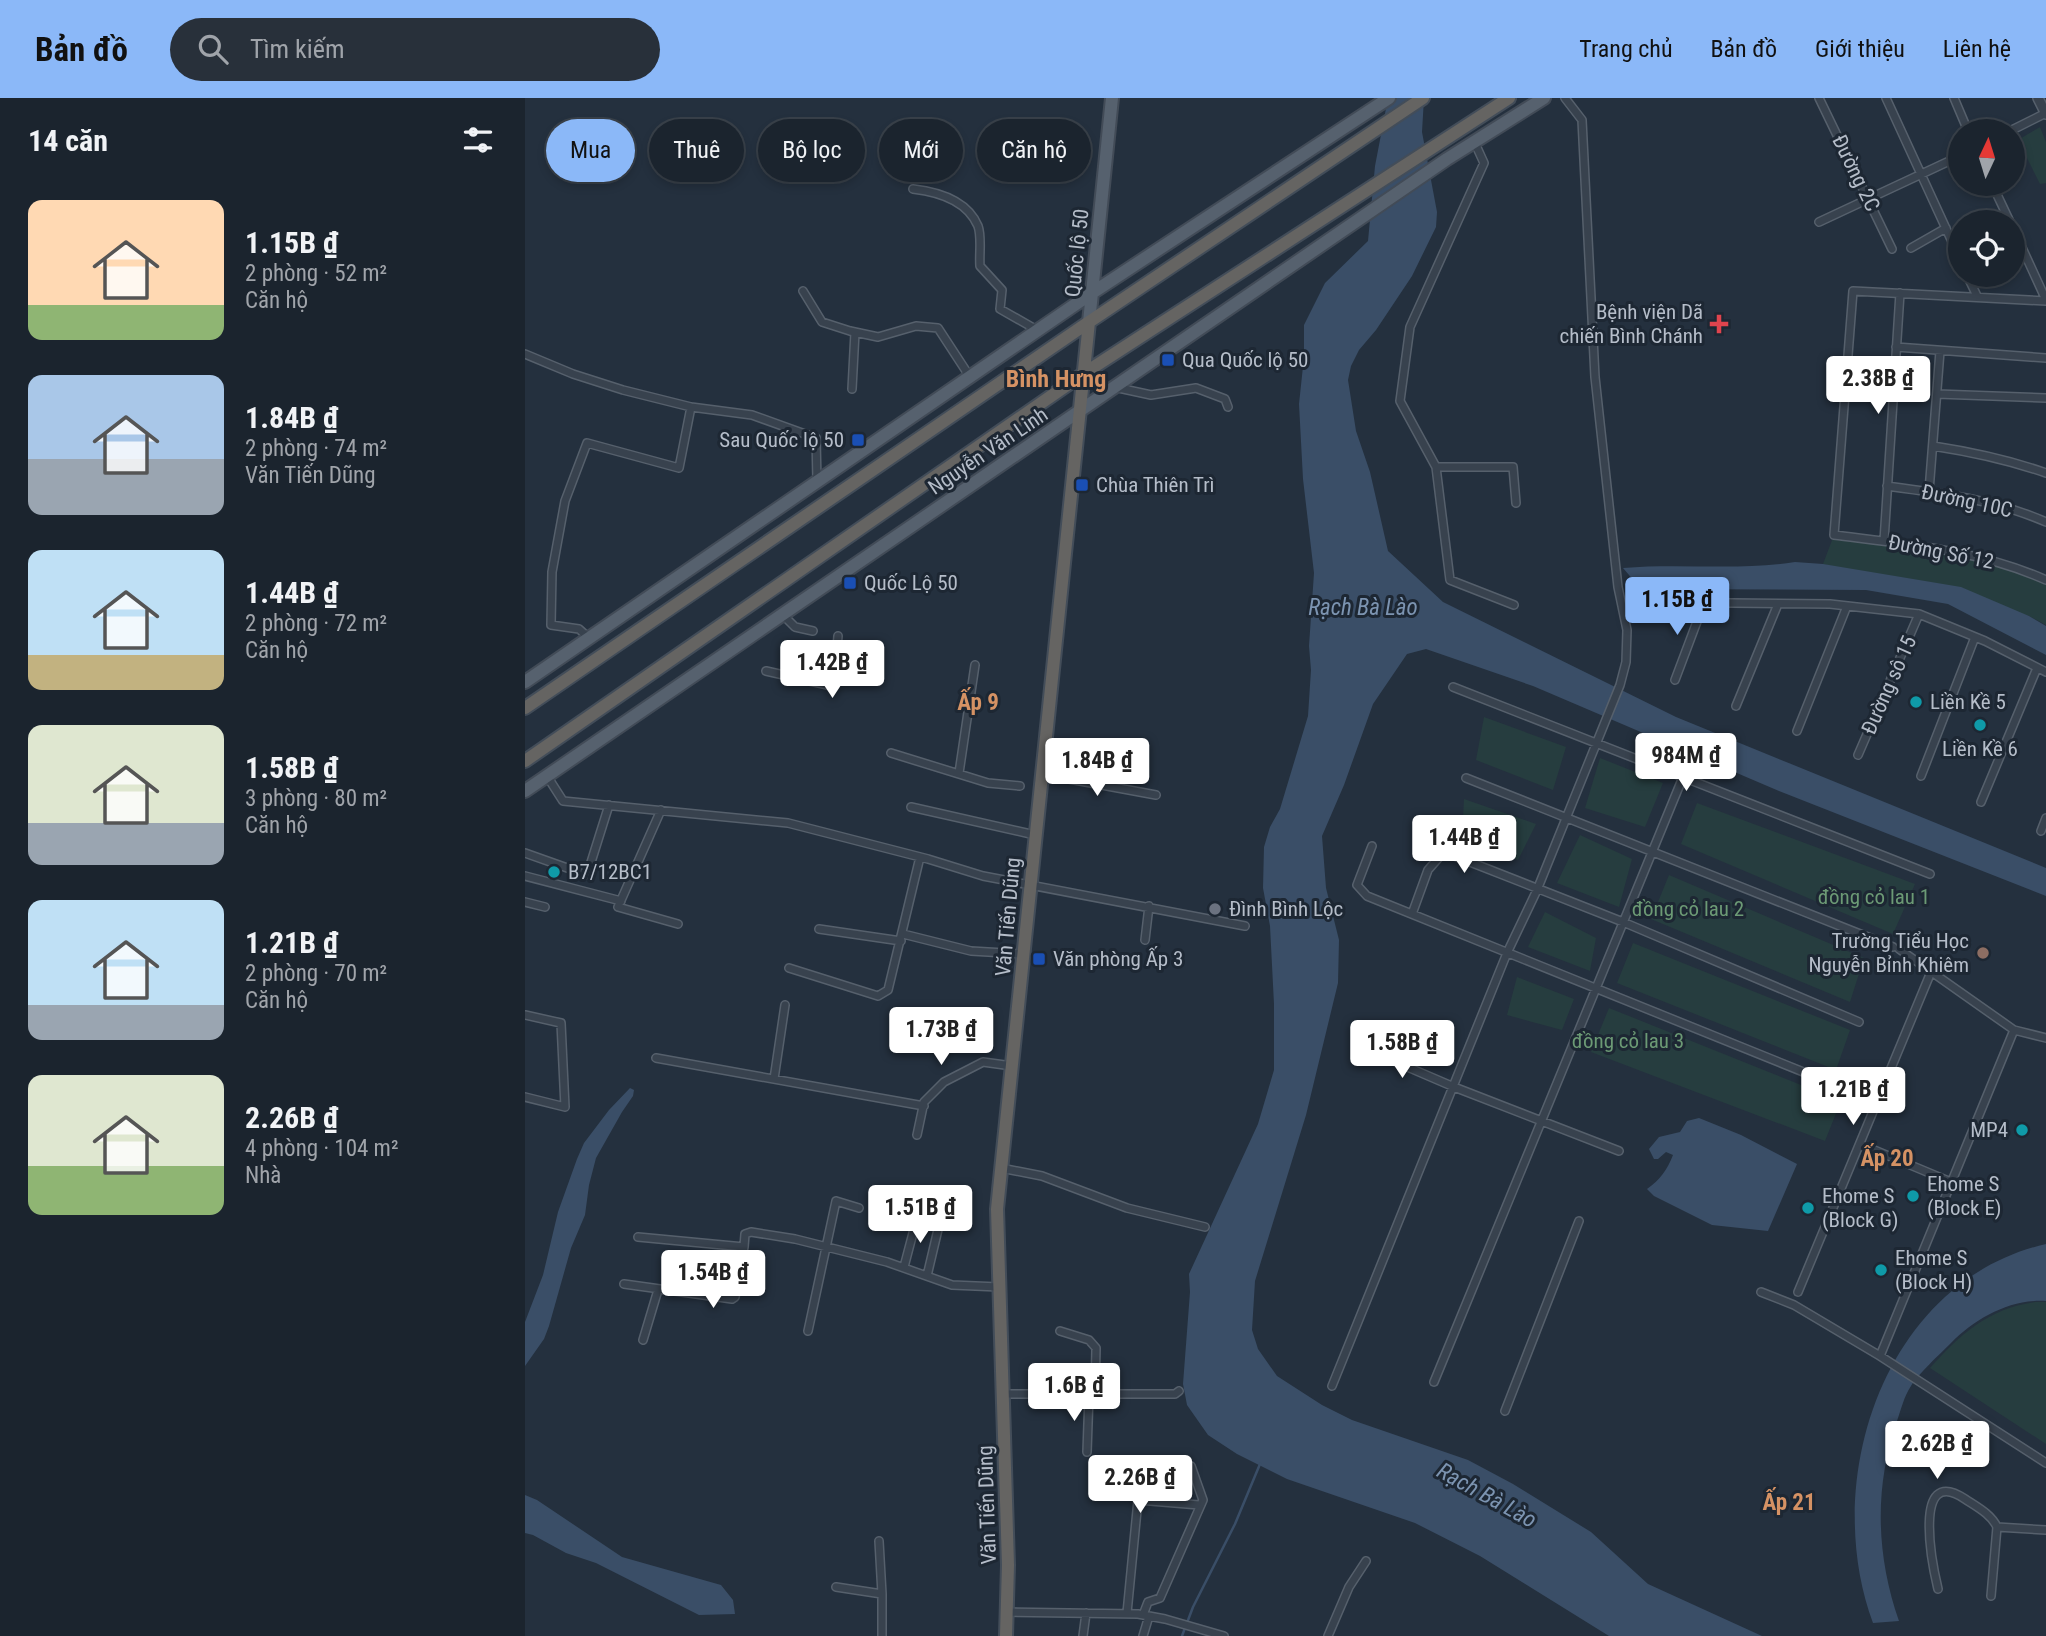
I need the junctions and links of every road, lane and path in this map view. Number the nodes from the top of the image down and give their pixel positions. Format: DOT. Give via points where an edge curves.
graph roads {
  1 [pos="1112,98"];
  2 [pos="1389,98"];
  3 [pos="1423,98"];
  4 [pos="1509,98"];
  5 [pos="1544,98"];
  6 [pos="1565,98"];
  7 [pos="1819,98"];
  8 [pos="1886,98"];
  9 [pos="1954,98"];
  10 [pos="2038,98"];
  11 [pos="2046,113"];
  12 [pos="1963,119"];
  13 [pos="2025,124"];
  14 [pos="1474,141"];
  15 [pos="1317,147"];
  16 [pos="1328,161"];
  17 [pos="1948,162"];
  18 [pos="1921,174"];
  19 [pos="913,189"];
  20 [pos="1868,198"];
  21 [pos="1819,222"];
  22 [pos="1945,228"];
  23 [pos="1948,234"];
  24 [pos="1911,248"];
  25 [pos="1892,249"];
  26 [pos="2025,255"];
  27 [pos="1973,287"];
  28 [pos="803,290"];
  29 [pos="1092,293"];
  30 [pos="1900,293"];
  31 [pos="1977,296"];
  32 [pos="2046,301"];
  33 [pos="1089,322"];
  34 [pos="1037,330"];
  35 [pos="855,332"];
  36 [pos="1896,347"];
  37 [pos="1940,351"];
  38 [pos="525,354"];
  39 [pos="2046,358"];
  40 [pos="1083,374"];
  41 [pos="970,377"];
  42 [pos="1113,387"];
  43 [pos="852,389"];
  44 [pos="1937,394"];
  45 [pos="2046,398"];
  46 [pos="691,407"];
  47 [pos="1228,407"];
  48 [pos="1079,412"];
  49 [pos="1933,446"];
  50 [pos="1436,467"];
  51 [pos="2046,473"];
  52 [pos="817,482"];
  53 [pos="1887,486"];
  54 [pos="1930,492"];
  55 [pos="1516,503"];
  56 [pos="2046,522"];
  57 [pos="1884,541"];
  58 [pos="2046,580"];
  59 [pos="1635,602"];
  60 [pos="1704,603"];
  61 [pos="1779,604"];
  62 [pos="1514,605"];
  63 [pos="1847,606"];
  64 [pos="782,614"];
  65 [pos="1919,614"];
  66 [pos="813,631"];
  67 [pos="838,636"];
  68 [pos="1975,637"];
  69 [pos="589,638"];
  70 [pos="975,665"];
  71 [pos="2037,668"];
  72 [pos="766,671"];
  73 [pos="2046,672"];
  74 [pos="1675,680"];
  75 [pos="525,682"];
  76 [pos="1453,687"];
  77 [pos="1736,706"];
  78 [pos="525,708"];
  79 [pos="1797,731"];
  80 [pos="1595,743"];
  81 [pos="891,753"];
  82 [pos="1858,755"];
  83 [pos="525,761"];
  84 [pos="959,774"];
  85 [pos="1042,774"];
  86 [pos="547,776"];
  87 [pos="1921,776"];
  88 [pos="1683,777"];
  89 [pos="1466,778"];
  90 [pos="1020,786"];
  91 [pos="525,791"];
  92 [pos="1156,795"];
  93 [pos="1981,802"];
  94 [pos="608,806"];
  95 [pos="911,807"];
  96 [pos="661,810"];
  97 [pos="1565,818"];
  98 [pos="2046,818"];
  99 [pos="2041,831"];
  100 [pos="1035,835"];
  101 [pos="1372,846"];
  102 [pos="1652,851"];
  103 [pos="525,853"];
  104 [pos="920,857"];
  105 [pos="1930,874"];
  106 [pos="525,876"];
  107 [pos="1032,887"];
  108 [pos="1537,890"];
  109 [pos="621,901"];
  110 [pos="525,902"];
  111 [pos="1149,906"];
  112 [pos="545,907"];
  113 [pos="1412,914"];
  114 [pos="1623,922"];
  115 [pos="678,924"];
  116 [pos="1245,926"];
  117 [pos="819,929"];
  118 [pos="902,938"];
  119 [pos="1145,940"];
  120 [pos="1507,953"];
  121 [pos="1024,954"];
  122 [pos="789,968"];
  123 [pos="1931,972"];
  124 [pos="1596,988"];
  125 [pos="785,1005"];
  126 [pos="525,1015"];
  127 [pos="1859,1022"];
  128 [pos="2014,1030"];
  129 [pos="2046,1038"];
  130 [pos="1361,1047"];
  131 [pos="656,1058"];
  132 [pos="1012,1066"];
  133 [pos="774,1079"];
  134 [pos="1454,1087"];
  135 [pos="1843,1088"];
  136 [pos="525,1097"];
  137 [pos="923,1106"];
  138 [pos="1541,1121"];
  139 [pos="917,1135"];
  140 [pos="1860,1144"];
  141 [pos="1619,1151"];
  142 [pos="1001,1168"];
  143 [pos="1951,1182"];
  144 [pos="859,1208"];
  145 [pos="918,1214"];
  146 [pos="940,1220"];
  147 [pos="1579,1221"];
  148 [pos="1205,1227"];
  149 [pos="638,1237"];
  150 [pos="744,1247"];
  151 [pos="826,1248"];
  152 [pos="904,1267"];
  153 [pos="927,1276"];
  154 [pos="624,1284"];
  155 [pos="999,1287"];
  156 [pos="657,1290"];
  157 [pos="1761,1292"];
  158 [pos="1798,1292"];
  159 [pos="808,1331"];
  160 [pos="1060,1331"];
  161 [pos="643,1340"];
  162 [pos="1880,1356"];
  163 [pos="1434,1381"];
  164 [pos="1332,1386"];
  165 [pos="1179,1391"];
  166 [pos="1003,1394"];
  167 [pos="1092,1395"];
  168 [pos="1505,1410"];
  169 [pos="1087,1452"];
  170 [pos="2046,1463"];
  171 [pos="1135,1466"];
  172 [pos="1191,1466"];
  173 [pos="1138,1500"];
  174 [pos="1199,1505"];
  175 [pos="1997,1527"];
  176 [pos="2046,1530"];
  177 [pos="879,1541"];
  178 [pos="1366,1560"];
  179 [pos="836,1587"];
  180 [pos="1938,1589"];
  181 [pos="882,1594"];
  182 [pos="1991,1596"];
  183 [pos="1007,1612"];
  184 [pos="1086,1613"];
  185 [pos="1127,1613"];
  186 [pos="1146,1616"];
  187 [pos="1217,1634"];
  188 [pos="882,1636"];
  189 [pos="1006,1636"];
  190 [pos="1083,1636"];
  191 [pos="1143,1636"];
  192 [pos="1328,1636"];
  1 -- 29 [label="main road, Quốc lộ 50"];
  2 -- 15 [label="main road"];
  3 -- 16 [label="highway"];
  4 -- 40 [label="highway, Nguyễn Văn Linh"];
  5 -- 14 [label="main road, Nguyễn Văn Linh"];
  6 -- 80 [label="street" via="1582,120 1595,377 1618,587 1627,630 1620,685"];
  7 -- 20 [label="street, Đường 2C"];
  8 -- 18 [label="street"];
  9 -- 12 [label="street"];
  10 -- 11 [label="street"];
  11 -- 13 [label="street"];
  14 -- 42 [label="main road, Nguyễn Văn Linh"];
  14 -- 50 [label="street" via="1484,163 1410,327 1400,401"];
  15 -- 16 [label="main road"];
  15 -- 29 [label="main road"];
  16 -- 33 [label="highway"];
  17 -- 18 [label="street"];
  18 -- 20 [label="street"];
  18 -- 22 [label="street"];
  19 -- 34 [label="street" via="936,192 962,204 978,227 980,266 1002,290 1000,309"];
  20 -- 21 [label="street"];
  20 -- 25 [label="street, Đường 2C"];
  22 -- 23 [label="street"];
  22 -- 24 [label="street"];
  26 -- 32 [label="street"];
  27 -- 31 [label="street"];
  28 -- 35 [label="street" via="822,321"];
  29 -- 33 [label="main road, Quốc lộ 50"];
  29 -- 34 [label="main road"];
  30 -- 31 [label="street"];
  30 -- 36 [label="street"];
  30 -- 57 [label="street, Đường Số 12" via="1853,291 1834,535"];
  31 -- 32 [label="street"];
  33 -- 40 [label="highway, Quốc lộ 50"];
  33 -- 78 [label="highway"];
  34 -- 41 [label="main road"];
  35 -- 41 [label="street" via="878,337 916,326 938,328"];
  35 -- 43 [label="street"];
  36 -- 37 [label="street"];
  36 -- 53 [label="street"];
  37 -- 39 [label="street"];
  37 -- 44 [label="street"];
  38 -- 46 [label="street" via="623,390"];
  40 -- 48 [label="highway, Quốc lộ 50"];
  40 -- 83 [label="highway, Nguyễn Văn Linh"];
  41 -- 52 [label="main road"];
  42 -- 47 [label="street" via="1151,395 1196,388 1225,399"];
  42 -- 48 [label="main road, Nguyễn Văn Linh"];
  44 -- 45 [label="street"];
  44 -- 49 [label="street"];
  46 -- 52 [label="street" via="752,415 815,438"];
  46 -- 69 [label="street" via="679,468 587,443 565,501 552,572 551,625 579,629"];
  48 -- 64 [label="main road, Nguyễn Văn Linh"];
  48 -- 85 [label="highway, Văn Tiến Dũng"];
  49 -- 51 [label="street"];
  49 -- 54 [label="street"];
  50 -- 55 [label="street" via="1513,467"];
  50 -- 62 [label="street" via="1450,580"];
  52 -- 69 [label="main road"];
  53 -- 54 [label="street, Đường 10C"];
  53 -- 57 [label="street"];
  54 -- 56 [label="street, Đường 10C" via="1985,502"];
  57 -- 58 [label="street, Đường Số 12" via="1966,554"];
  59 -- 60 [label="street"];
  60 -- 61 [label="street"];
  60 -- 74 [label="street"];
  61 -- 63 [label="street"];
  61 -- 77 [label="street"];
  63 -- 65 [label="street"];
  63 -- 79 [label="street"];
  64 -- 66 [label="street" via="795,627"];
  64 -- 86 [label="main road, Nguyễn Văn Linh"];
  65 -- 68 [label="street"];
  65 -- 82 [label="street, Đường sô 15"];
  67 -- 72 [label="street" via="832,686"];
  68 -- 71 [label="street"];
  68 -- 87 [label="street"];
  69 -- 75 [label="main road"];
  70 -- 84 [label="street"];
  71 -- 73 [label="street"];
  71 -- 93 [label="street"];
  76 -- 80 [label="street"];
  80 -- 88 [label="street"];
  80 -- 97 [label="street"];
  81 -- 84 [label="street"];
  84 -- 90 [label="street"];
  85 -- 92 [label="street"];
  85 -- 100 [label="highway, Văn Tiến Dũng"];
  86 -- 91 [label="main road, Nguyễn Văn Linh"];
  86 -- 94 [label="street" via="563,801"];
  88 -- 102 [label="street"];
  88 -- 105 [label="street"];
  89 -- 97 [label="street"];
  94 -- 96 [label="street"];
  94 -- 103 [label="street" via="587,875"];
  95 -- 100 [label="street"];
  96 -- 104 [label="street" via="788,823"];
  96 -- 109 [label="street"];
  97 -- 102 [label="street"];
  97 -- 108 [label="street"];
  98 -- 99 [label="street"];
  100 -- 107 [label="highway, Văn Tiến Dũng"];
  101 -- 113 [label="street" via="1357,885 1367,897"];
  102 -- 114 [label="street"];
  102 -- 123 [label="street" via="1896,948"];
  104 -- 107 [label="street"];
  104 -- 118 [label="street"];
  106 -- 109 [label="street"];
  107 -- 111 [label="street"];
  107 -- 121 [label="highway, Văn Tiến Dũng"];
  108 -- 113 [label="street" via="1447,853 1428,870"];
  108 -- 114 [label="street"];
  108 -- 120 [label="street"];
  109 -- 115 [label="street" via="618,907"];
  110 -- 112 [label="street"];
  111 -- 116 [label="street"];
  111 -- 119 [label="street"];
  113 -- 120 [label="street"];
  114 -- 124 [label="street"];
  114 -- 127 [label="street"];
  117 -- 118 [label="street"];
  118 -- 121 [label="street" via="971,951"];
  118 -- 122 [label="street" via="888,990 878,996"];
  120 -- 124 [label="street"];
  120 -- 134 [label="street"];
  121 -- 132 [label="highway, Văn Tiến Dũng"];
  123 -- 128 [label="street"];
  123 -- 140 [label="street"];
  124 -- 135 [label="street"];
  124 -- 138 [label="street"];
  125 -- 133 [label="street"];
  126 -- 136 [label="street" via="561,1023 565,1107"];
  128 -- 129 [label="street"];
  128 -- 143 [label="street"];
  130 -- 134 [label="street"];
  131 -- 133 [label="street"];
  132 -- 137 [label="street" via="983,1062 944,1082"];
  132 -- 142 [label="highway, Văn Tiến Dũng"];
  133 -- 137 [label="street"];
  134 -- 138 [label="street"];
  134 -- 164 [label="street"];
  137 -- 139 [label="street"];
  138 -- 141 [label="street"];
  138 -- 163 [label="street"];
  140 -- 143 [label="street"];
  140 -- 158 [label="street"];
  142 -- 148 [label="street" via="1042,1176 1127,1208"];
  142 -- 155 [label="highway, Văn Tiến Dũng"];
  143 -- 162 [label="street"];
  144 -- 151 [label="street" via="836,1201"];
  145 -- 152 [label="street"];
  146 -- 153 [label="street"];
  147 -- 168 [label="street"];
  149 -- 150 [label="street"];
  150 -- 151 [label="street" via="745,1234 751,1231"];
  150 -- 156 [label="street" via="732,1299"];
  151 -- 152 [label="street"];
  151 -- 159 [label="street"];
  152 -- 153 [label="street"];
  153 -- 155 [label="street" via="952,1285"];
  154 -- 156 [label="street"];
  155 -- 166 [label="highway, Văn Tiến Dũng"];
  156 -- 161 [label="street"];
  157 -- 162 [label="street" via="1794,1305"];
  160 -- 167 [label="street" via="1090,1340 1097,1348"];
  162 -- 170 [label="street"];
  165 -- 167 [label="street"];
  166 -- 167 [label="street"];
  166 -- 183 [label="highway, Văn Tiến Dũng"];
  167 -- 169 [label="street"];
  171 -- 173 [label="street"];
  172 -- 174 [label="street" via="1203,1500"];
  173 -- 174 [label="street"];
  173 -- 185 [label="street"];
  174 -- 186 [label="street" via="1160,1598 1148,1602"];
  175 -- 176 [label="street"];
  175 -- 180 [label="street" via="1990,1516 1958,1495 1945,1493 1934,1499 1929,1539"];
  175 -- 182 [label="street"];
  177 -- 181 [label="street"];
  178 -- 192 [label="street"];
  179 -- 181 [label="street"];
  181 -- 188 [label="street"];
  183 -- 184 [label="street"];
  183 -- 189 [label="highway, Văn Tiến Dũng"];
  184 -- 185 [label="street"];
  184 -- 190 [label="street"];
  185 -- 186 [label="street"];
  186 -- 187 [label="street"];
  186 -- 191 [label="street"];
}
